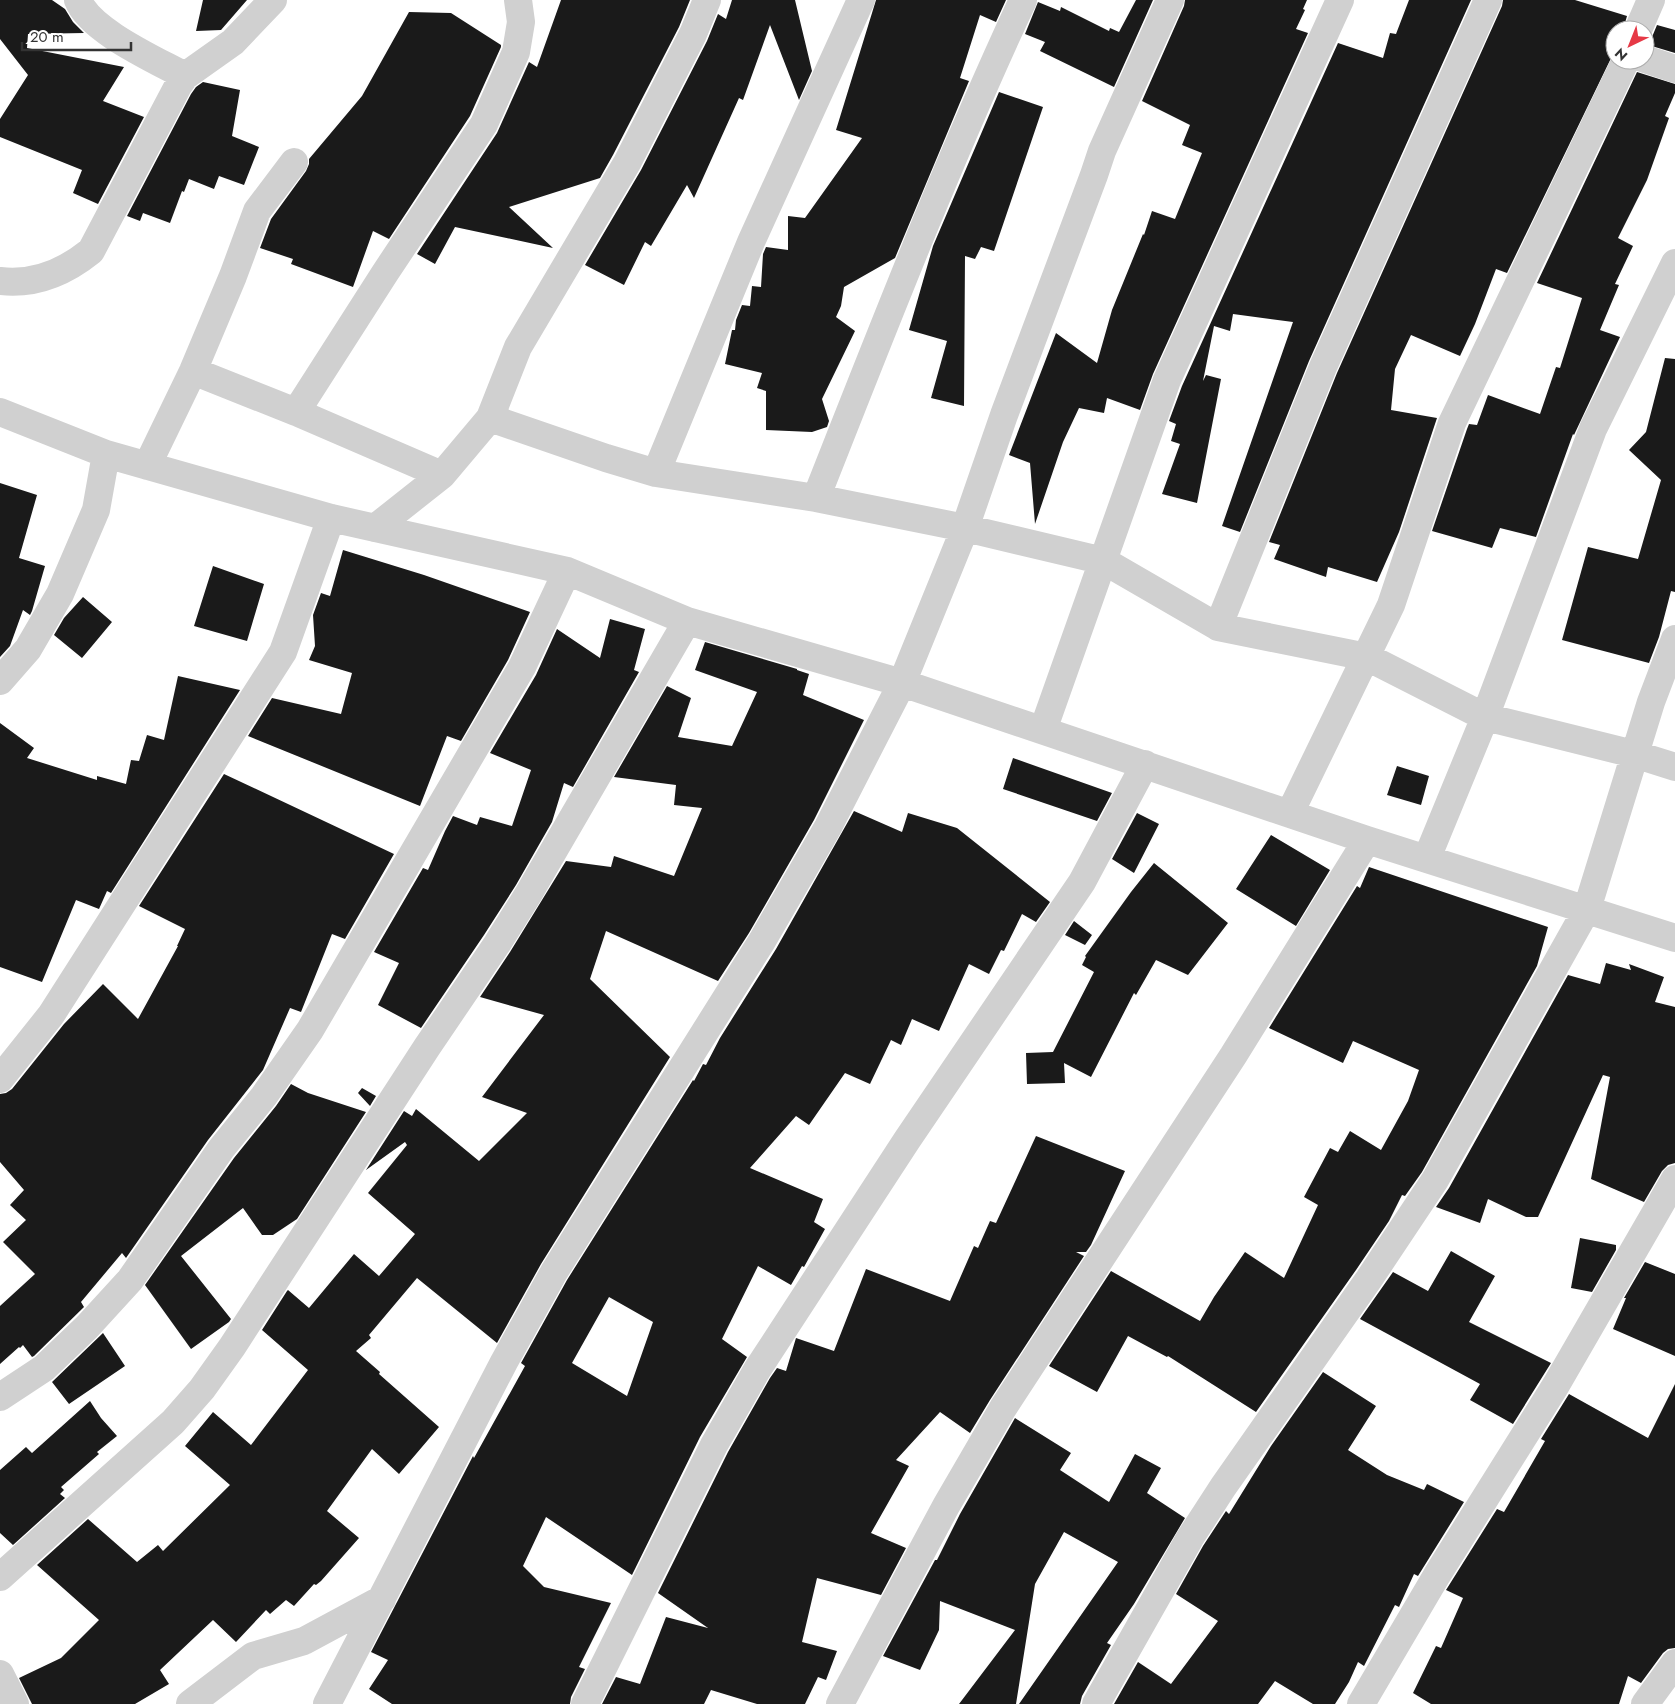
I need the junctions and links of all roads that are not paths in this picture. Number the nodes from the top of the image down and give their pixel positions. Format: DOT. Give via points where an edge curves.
graph roads {
  1 [pos="78,0"];
  2 [pos="273,0"];
  3 [pos="518,0"];
  4 [pos="707,0"];
  5 [pos="861,0"];
  6 [pos="1023,0"];
  7 [pos="1170,0"];
  8 [pos="1340,0"];
  9 [pos="1488,0"];
  10 [pos="1651,0"];
  11 [pos="1642,20"];
  12 [pos="1655,62"];
  13 [pos="1675,69"];
  14 [pos="1621,70"];
  15 [pos="185,76"];
  16 [pos="294,162"];
  17 [pos="1675,263"];
  18 [pos="0,281"];
  19 [pos="193,372"];
  20 [pos="0,412"];
  21 [pos="296,412"];
  22 [pos="490,418"];
  23 [pos="106,454"];
  24 [pos="147,466"];
  25 [pos="656,473"];
  26 [pos="442,475"];
  27 [pos="816,498"];
  28 [pos="331,518"];
  29 [pos="375,528"];
  30 [pos="965,528"];
  31 [pos="1104,561"];
  32 [pos="567,571"];
  33 [pos="687,621"];
  34 [pos="1218,628"];
  35 [pos="1675,639"];
  36 [pos="1367,657"];
  37 [pos="0,681"];
  38 [pos="902,683"];
  39 [pos="1485,717"];
  40 [pos="1044,730"];
  41 [pos="1634,754"];
  42 [pos="1145,764"];
  43 [pos="1675,767"];
  44 [pos="1290,813"];
  45 [pos="1367,840"];
  46 [pos="1427,858"];
  47 [pos="1587,909"];
  48 [pos="1675,938"];
  49 [pos="0,1079"];
  50 [pos="1675,1179"];
  51 [pos="0,1398"];
  52 [pos="0,1577"];
  53 [pos="382,1598"];
  54 [pos="1675,1663"];
  55 [pos="0,1674"];
  56 [pos="15,1704"];
  57 [pos="190,1704"];
  58 [pos="327,1704"];
  59 [pos="585,1704"];
  60 [pos="840,1704"];
  61 [pos="1096,1704"];
  62 [pos="1361,1704"];
  63 [pos="1646,1704"];
  1 -- 15 [label="street" via="81,9 125,44"];
  2 -- 15 [label="street" via="233,42"];
  3 -- 21 [label="street" via="521,22 516,52 484,124"];
  4 -- 22 [label="street" via="694,34 627,163 518,347"];
  5 -- 25 [label="street" via="751,242"];
  6 -- 27 [label="street" via="936,198"];
  7 -- 30 [label="street" via="1102,151"];
  8 -- 31 [label="street" via="1167,380"];
  9 -- 34 [label="street" via="1323,367"];
  10 -- 11 [label="street"];
  12 -- 13 [label="street"];
  14 -- 36 [label="street" via="1452,423 1401,578"];
  15 -- 18 [label="street" via="91,251 60,272 32,281"];
  16 -- 19 [label="street" via="256,210"];
  17 -- 39 [label="street" via="1593,429"];
  19 -- 21 [label="street"];
  19 -- 24 [label="street"];
  20 -- 23 [label="street"];
  21 -- 26 [label="street"];
  22 -- 25 [label="street"];
  22 -- 26 [label="street"];
  23 -- 24 [label="street"];
  23 -- 37 [label="street" via="96,510 60,594 28,650"];
  24 -- 28 [label="street"];
  25 -- 27 [label="street"];
  26 -- 29 [label="street"];
  27 -- 30 [label="street"];
  28 -- 29 [label="street"];
  28 -- 49 [label="street" via="283,652 51,1015"];
  29 -- 32 [label="street"];
  30 -- 31 [label="street"];
  30 -- 38 [label="street"];
  31 -- 34 [label="street"];
  31 -- 40 [label="street"];
  32 -- 33 [label="street"];
  32 -- 51 [label="street" via="522,667 310,1030 264,1096 221,1149 130,1280 87,1328 44,1368"];
  33 -- 38 [label="street"];
  33 -- 52 [label="street" via="498,944 202,1389 173,1422"];
  34 -- 36 [label="street"];
  35 -- 41 [label="street"];
  36 -- 39 [label="street"];
  36 -- 44 [label="street"];
  38 -- 40 [label="street"];
  38 -- 53 [label="street" via="828,827 762,942 554,1272"];
  39 -- 41 [label="street"];
  39 -- 46 [label="street"];
  40 -- 42 [label="street"];
  41 -- 43 [label="street"];
  41 -- 47 [label="street"];
  42 -- 44 [label="street"];
  42 -- 59 [label="street" via="1082,882 907,1140 757,1370 714,1445"];
  44 -- 45 [label="street"];
  45 -- 46 [label="street"];
  45 -- 60 [label="street" via="1233,1056 1003,1408 946,1506"];
  46 -- 47 [label="street"];
  47 -- 48 [label="street"];
  47 -- 61 [label="street" via="1436,1180 1223,1487 1190,1538"];
  50 -- 62 [label="street" via="1556,1385"];
  53 -- 57 [label="street" via="304,1640 253,1656"];
  53 -- 58 [label="street"];
  54 -- 63 [label="street"];
  55 -- 56 [label="street"];
}
